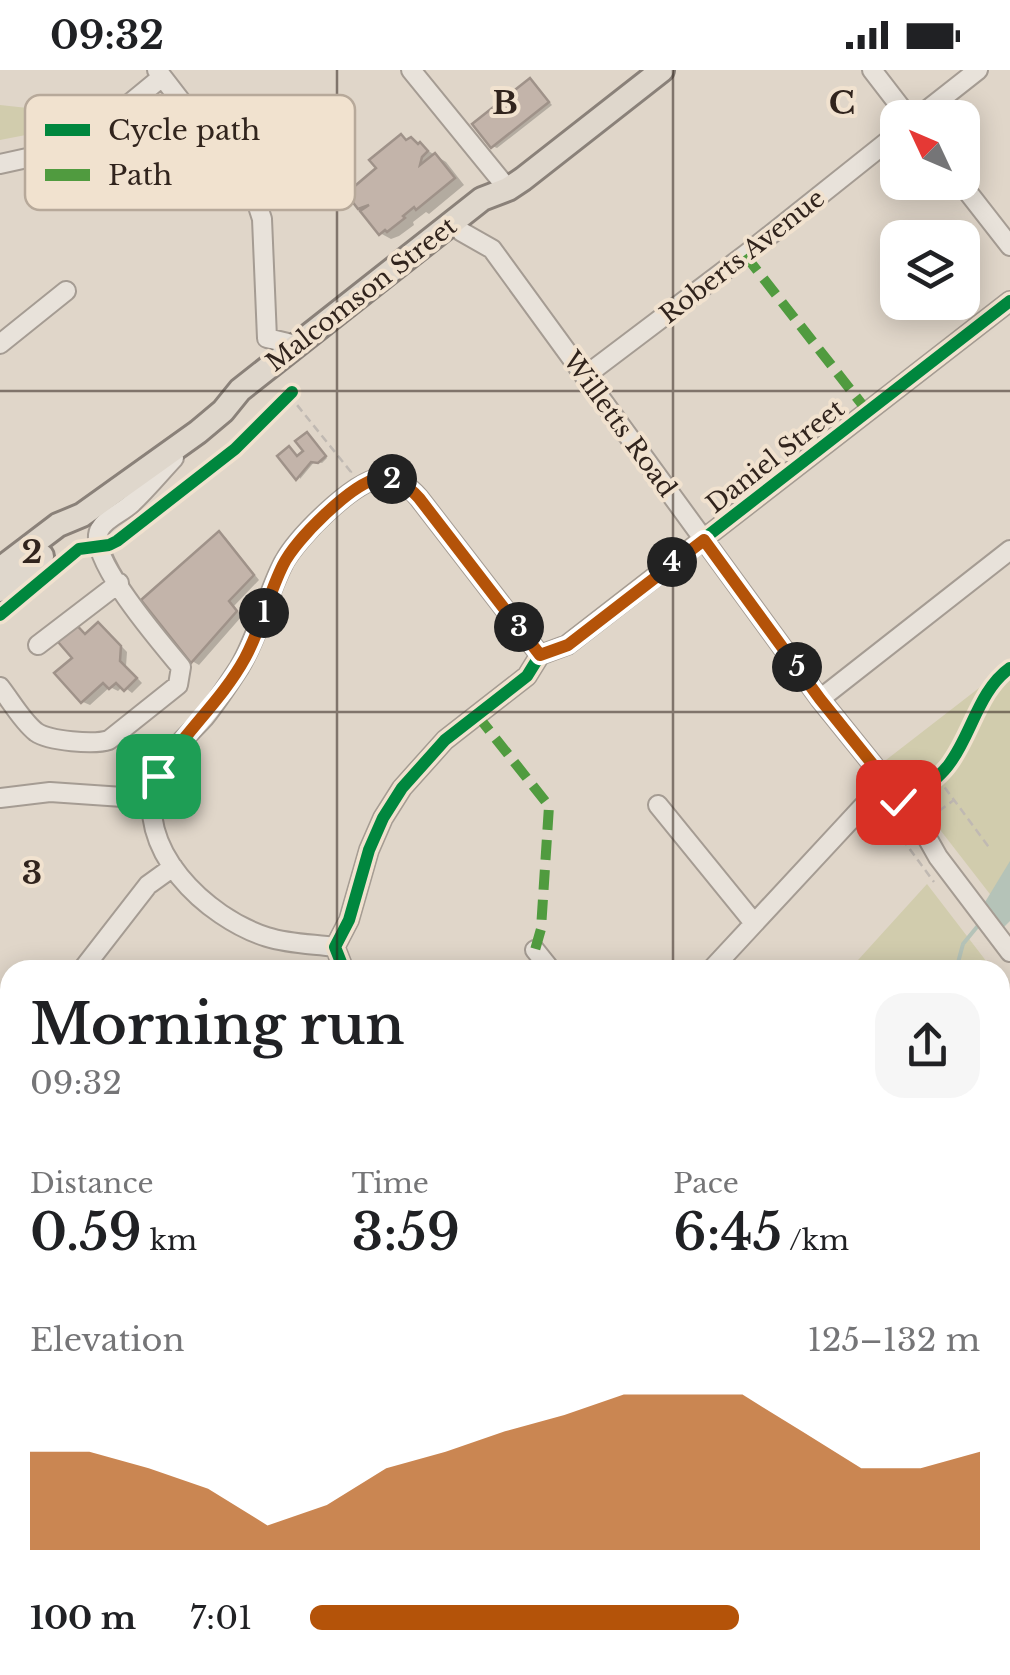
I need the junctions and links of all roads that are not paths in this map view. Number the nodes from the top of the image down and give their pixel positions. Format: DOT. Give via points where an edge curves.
graph roads {
  1 [pos="411,70"];
  2 [pos="662,70"];
  3 [pos="872,70"];
  4 [pos="978,70"];
  5 [pos="160,74"];
  6 [pos="137,95"];
  7 [pos="176,95"];
  8 [pos="896,100"];
  9 [pos="940,100"];
  10 [pos="880,147"];
  11 [pos="25,158"];
  12 [pos="0,164"];
  13 [pos="508,189"];
  14 [pos="974,200"];
  15 [pos="259,210"];
  16 [pos="462,232"];
  17 [pos="1010,246"];
  18 [pos="66,291"];
  19 [pos="1010,301"];
  20 [pos="0,344"];
  21 [pos="296,345"];
  22 [pos="585,376"];
  23 [pos="223,411"];
  24 [pos="198,432"];
  25 [pos="82,515"];
  26 [pos="704,540"];
  27 [pos="1010,550"];
  28 [pos="0,569"];
  29 [pos="119,584"];
  30 [pos="0,590"];
  31 [pos="38,645"];
  32 [pos="540,655"];
  33 [pos="0,686"];
  34 [pos="820,699"];
  35 [pos="876,791"];
  36 [pos="0,798"];
  37 [pos="152,798"];
  38 [pos="658,804"];
  39 [pos="172,867"];
  40 [pos="754,923"];
  41 [pos="336,947"];
  42 [pos="535,950"];
  43 [pos="1010,952"];
  44 [pos="90,960"];
  45 [pos="341,960"];
  46 [pos="543,960"];
  47 [pos="720,960"];
  1 -- 13 [label="street"];
  2 -- 13 [label="main road, Malcomson Street"];
  3 -- 8 [label="street"];
  4 -- 9 [label="street"];
  5 -- 6 [label="street"];
  5 -- 7 [label="street"];
  10 -- 22 [label="street, Roberts Avenue"];
  11 -- 12 [label="street"];
  13 -- 16 [label="main road, Malcomson Street"];
  13 -- 21 [label="main road, Malcomson Street" via="482,199"];
  14 -- 17 [label="street"];
  15 -- 21 [label="street" via="267,338"];
  16 -- 22 [label="street, Willetts Road" via="492,248"];
  16 -- 23 [label="main road, Malcomson Street"];
  18 -- 20 [label="street"];
  19 -- 26 [label="street, Daniel Street"];
  21 -- 23 [label="main road, Malcomson Street"];
  22 -- 26 [label="street, Willetts Road"];
  23 -- 24 [label="main road, Malcomson Street"];
  24 -- 25 [label="main road, Malcomson Street"];
  24 -- 29 [label="street" via="100,528 97,548"];
  25 -- 28 [label="main road, Malcomson Street"];
  25 -- 30 [label="main road, Malcomson Street" via="68,536"];
  26 -- 32 [label="street, Daniel Street" via="568,645"];
  26 -- 34 [label="street, Willetts Road"];
  27 -- 34 [label="street"];
  29 -- 31 [label="street"];
  29 -- 33 [label="street" via="181,667 174,688 100,743 36,732"];
  32 -- 37 [label="street" via="419,498 390,478 370,482 301,537 246,657 172,752"];
  32 -- 41 [label="street, Daniel Street" via="527,676 446,740 402,788 369,850"];
  34 -- 35 [label="street, Willetts Road" via="854,745"];
  35 -- 40 [label="street"];
  35 -- 43 [label="street, Willetts Road" via="938,857"];
  36 -- 37 [label="street" via="50,792"];
  37 -- 39 [label="street" via="155,830"];
  38 -- 40 [label="street"];
  39 -- 41 [label="street" via="205,901 246,928 286,942"];
  39 -- 44 [label="street" via="148,886"];
  40 -- 47 [label="street"];
  41 -- 45 [label="street"];
  42 -- 46 [label="street"];
}
